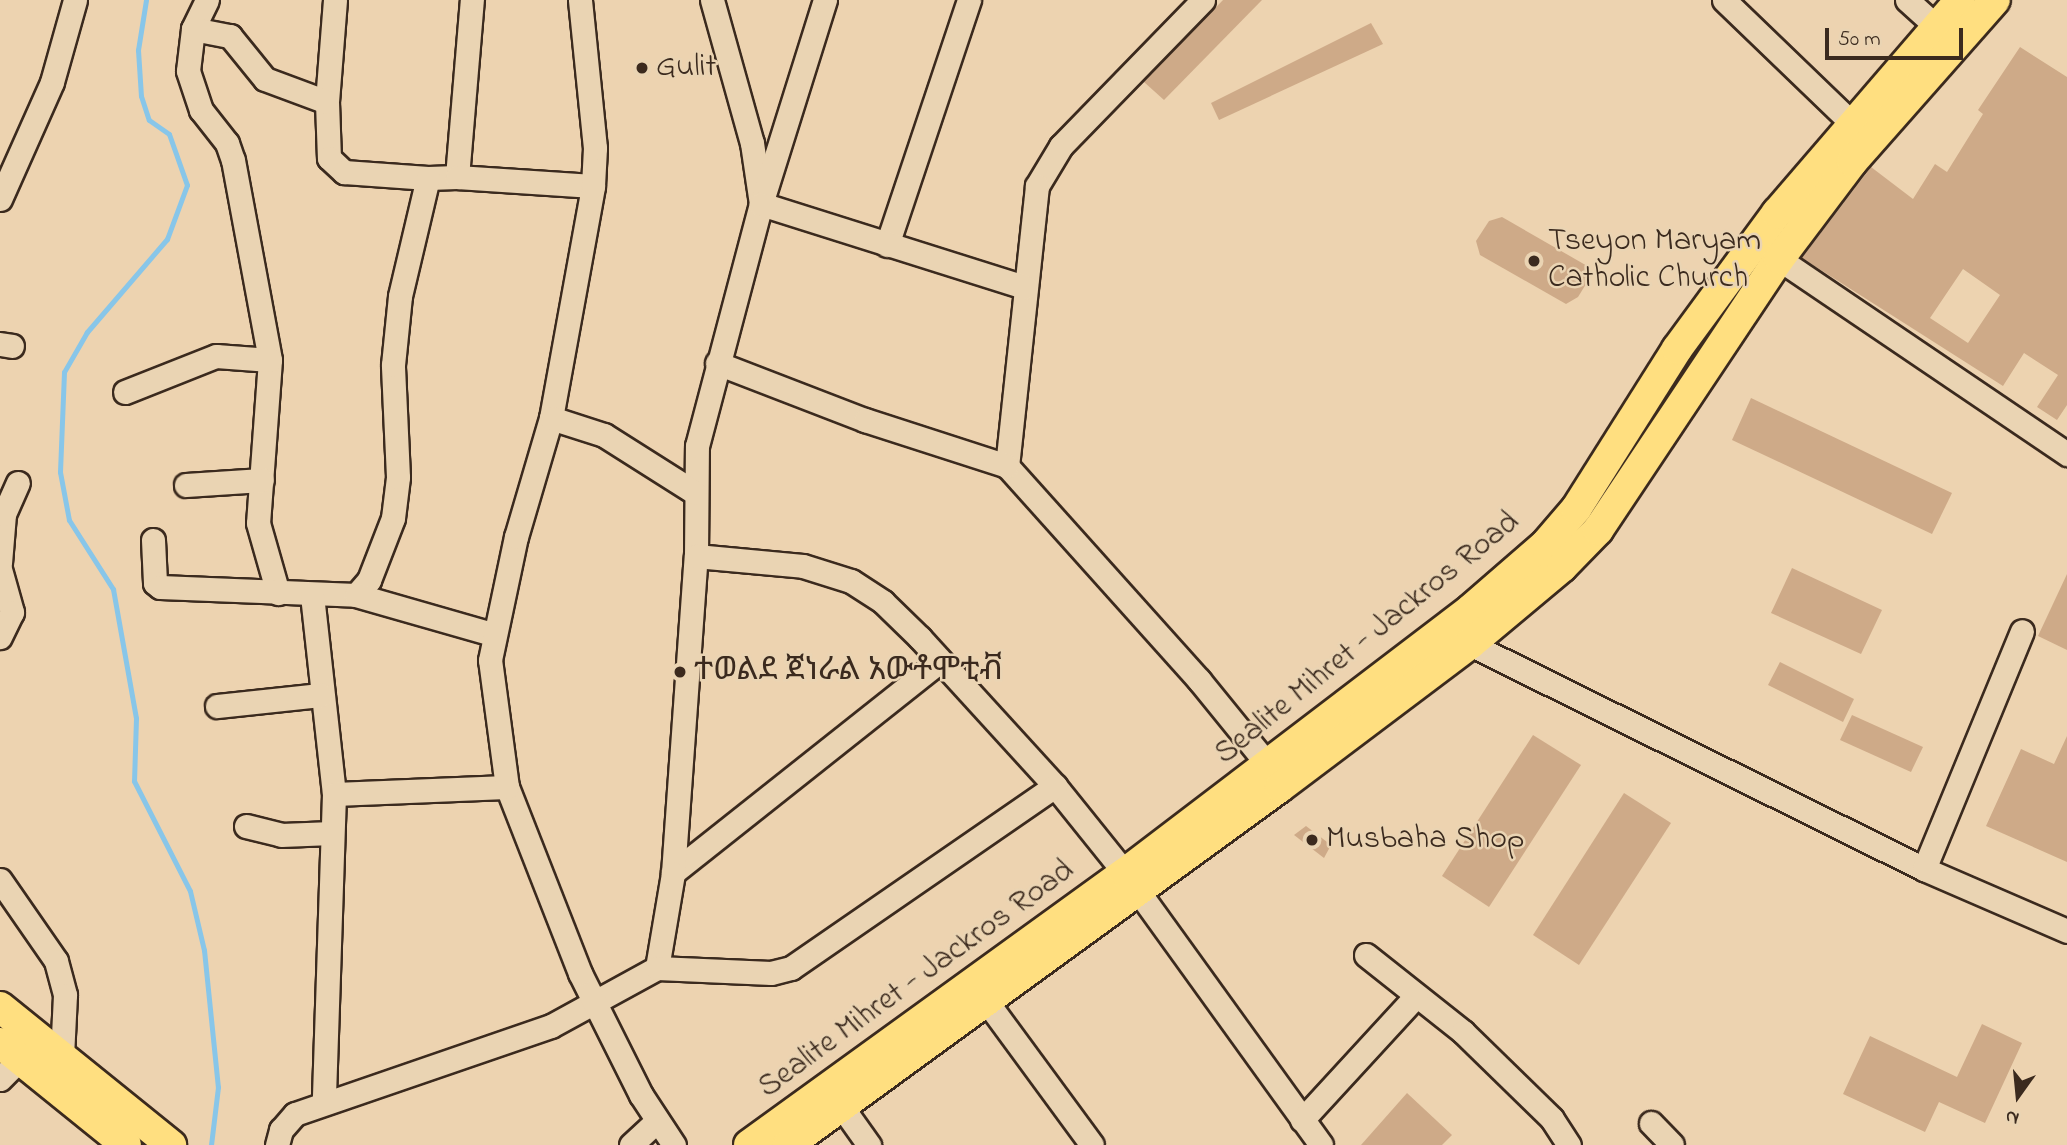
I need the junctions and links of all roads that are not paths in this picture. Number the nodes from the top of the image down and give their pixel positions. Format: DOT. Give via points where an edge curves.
graph roads {
  1 [pos="75,0"];
  2 [pos="207,0"];
  3 [pos="335,0"];
  4 [pos="472,0"];
  5 [pos="580,0"];
  6 [pos="712,0"];
  7 [pos="825,0"];
  8 [pos="969,0"];
  9 [pos="1202,0"];
  10 [pos="1724,0"];
  11 [pos="1907,0"];
  12 [pos="1960,0"];
  13 [pos="1995,0"];
  14 [pos="1935,25"];
  15 [pos="193,29"];
  16 [pos="327,102"];
  17 [pos="1852,123"];
  18 [pos="457,177"];
  19 [pos="428,178"];
  20 [pos="593,186"];
  21 [pos="0,199"];
  22 [pos="761,204"];
  23 [pos="887,245"];
  24 [pos="1779,259"];
  25 [pos="1025,287"];
  26 [pos="1677,349"];
  27 [pos="270,360"];
  28 [pos="717,363"];
  29 [pos="1705,368"];
  30 [pos="125,392"];
  31 [pos="551,418"];
  32 [pos="2067,454"];
  33 [pos="1007,466"];
  34 [pos="262,480"];
  35 [pos="18,483"];
  36 [pos="186,485"];
  37 [pos="694,492"];
  38 [pos="153,540"];
  39 [pos="696,556"];
  40 [pos="0,563"];
  41 [pos="0,569"];
  42 [pos="278,593"];
  43 [pos="312,595"];
  44 [pos="356,595"];
  45 [pos="2022,631"];
  46 [pos="492,634"];
  47 [pos="0,637"];
  48 [pos="1470,644"];
  49 [pos="940,661"];
  50 [pos="320,695"];
  51 [pos="217,706"];
  52 [pos="1268,765"];
  53 [pos="1055,786"];
  54 [pos="507,787"];
  55 [pos="334,794"];
  56 [pos="246,826"];
  57 [pos="332,832"];
  58 [pos="1924,869"];
  59 [pos="673,873"];
  60 [pos="0,880"];
  61 [pos="1130,883"];
  62 [pos="2067,931"];
  63 [pos="1366,955"];
  64 [pos="657,968"];
  65 [pos="1416,996"];
  66 [pos="598,1002"];
  67 [pos="987,1002"];
  68 [pos="0,1007"];
  69 [pos="62,1057"];
  70 [pos="6,1060"];
  71 [pos="324,1101"];
  72 [pos="842,1107"];
  73 [pos="1301,1120"];
  74 [pos="656,1122"];
  75 [pos="1651,1123"];
  76 [pos="126,1145"];
  77 [pos="171,1145"];
  78 [pos="277,1145"];
  79 [pos="631,1145"];
  80 [pos="674,1145"];
  81 [pos="749,1145"];
  82 [pos="788,1145"];
  83 [pos="869,1145"];
  84 [pos="1091,1145"];
  85 [pos="1321,1145"];
  86 [pos="1569,1145"];
  87 [pos="1672,1145"];
  1 -- 21 [label="street" via="52,82"];
  2 -- 15 [label="street"];
  3 -- 16 [label="street"];
  4 -- 18 [label="street"];
  5 -- 20 [label="street" via="594,135"];
  6 -- 22 [label="street" via="752,143"];
  7 -- 22 [label="street"];
  8 -- 23 [label="street"];
  9 -- 25 [label="street" via="1048,165 1037,186"];
  10 -- 17 [label="street"];
  11 -- 14 [label="street"];
  12 -- 14 [label="main road, Sealite Mihret - Jackros Road"];
  13 -- 24 [label="main road" via="1929,69"];
  14 -- 17 [label="main road, Sealite Mihret - Jackros Road"];
  15 -- 16 [label="street" via="230,36 249,65 265,79"];
  15 -- 27 [label="street" via="188,71 201,110 227,143 233,160"];
  16 -- 19 [label="street" via="329,158 334,167"];
  17 -- 26 [label="main road, Sealite Mihret - Jackros Road" via="1777,213"];
  18 -- 19 [label="street"];
  18 -- 20 [label="street"];
  19 -- 44 [label="street" via="412,232 394,351 398,477 393,519 380,558"];
  20 -- 31 [label="street"];
  22 -- 23 [label="street"];
  22 -- 28 [label="street"];
  23 -- 25 [label="street"];
  24 -- 29 [label="main road"];
  24 -- 32 [label="street"];
  25 -- 33 [label="street"];
  26 -- 29 [label="main road"];
  26 -- 52 [label="main road, Sealite Mihret - Jackros Road" via="1576,509 1545,545 1472,609"];
  27 -- 30 [label="street" via="216,356"];
  27 -- 34 [label="street"];
  28 -- 33 [label="street" via="864,420"];
  28 -- 37 [label="street" via="697,446"];
  29 -- 48 [label="main road" via="1598,530 1562,567"];
  31 -- 37 [label="street" via="604,435"];
  31 -- 46 [label="street"];
  33 -- 52 [label="street" via="1199,680"];
  34 -- 36 [label="street"];
  34 -- 42 [label="street" via="258,523"];
  35 -- 40 [label="street" via="4,514"];
  37 -- 39 [label="street"];
  38 -- 42 [label="street" via="156,586"];
  39 -- 49 [label="street" via="803,566 851,581 883,602"];
  39 -- 59 [label="street"];
  41 -- 47 [label="street" via="12,612"];
  42 -- 43 [label="street"];
  43 -- 44 [label="street"];
  43 -- 50 [label="street"];
  44 -- 46 [label="street"];
  45 -- 58 [label="street"];
  46 -- 54 [label="street" via="496,721"];
  48 -- 58 [label="street"];
  48 -- 61 [label="main road"];
  49 -- 53 [label="street"];
  49 -- 59 [label="street"];
  50 -- 51 [label="street"];
  50 -- 55 [label="street"];
  52 -- 61 [label="main road, Sealite Mihret - Jackros Road"];
  53 -- 61 [label="street"];
  53 -- 64 [label="street" via="791,968 771,973"];
  54 -- 55 [label="street"];
  54 -- 66 [label="street" via="580,973"];
  55 -- 57 [label="street"];
  56 -- 57 [label="street" via="281,835"];
  57 -- 71 [label="street"];
  58 -- 62 [label="street"];
  59 -- 64 [label="street"];
  60 -- 69 [label="street" via="56,961 65,995"];
  61 -- 67 [label="main road"];
  61 -- 73 [label="street"];
  61 -- 81 [label="main road, Sealite Mihret - Jackros Road"];
  63 -- 65 [label="street"];
  64 -- 66 [label="street"];
  65 -- 73 [label="street"];
  65 -- 86 [label="street" via="1526,1091"];
  66 -- 71 [label="street" via="538,1031"];
  66 -- 74 [label="street"];
  67 -- 72 [label="main road"];
  67 -- 84 [label="street"];
  68 -- 69 [label="main road"];
  69 -- 77 [label="main road"];
  70 -- 76 [label="main road"];
  71 -- 78 [label="street" via="295,1114 281,1130"];
  72 -- 82 [label="main road"];
  72 -- 83 [label="street"];
  73 -- 85 [label="street"];
  74 -- 79 [label="street"];
  74 -- 80 [label="street"];
  75 -- 87 [label="street"];
}
